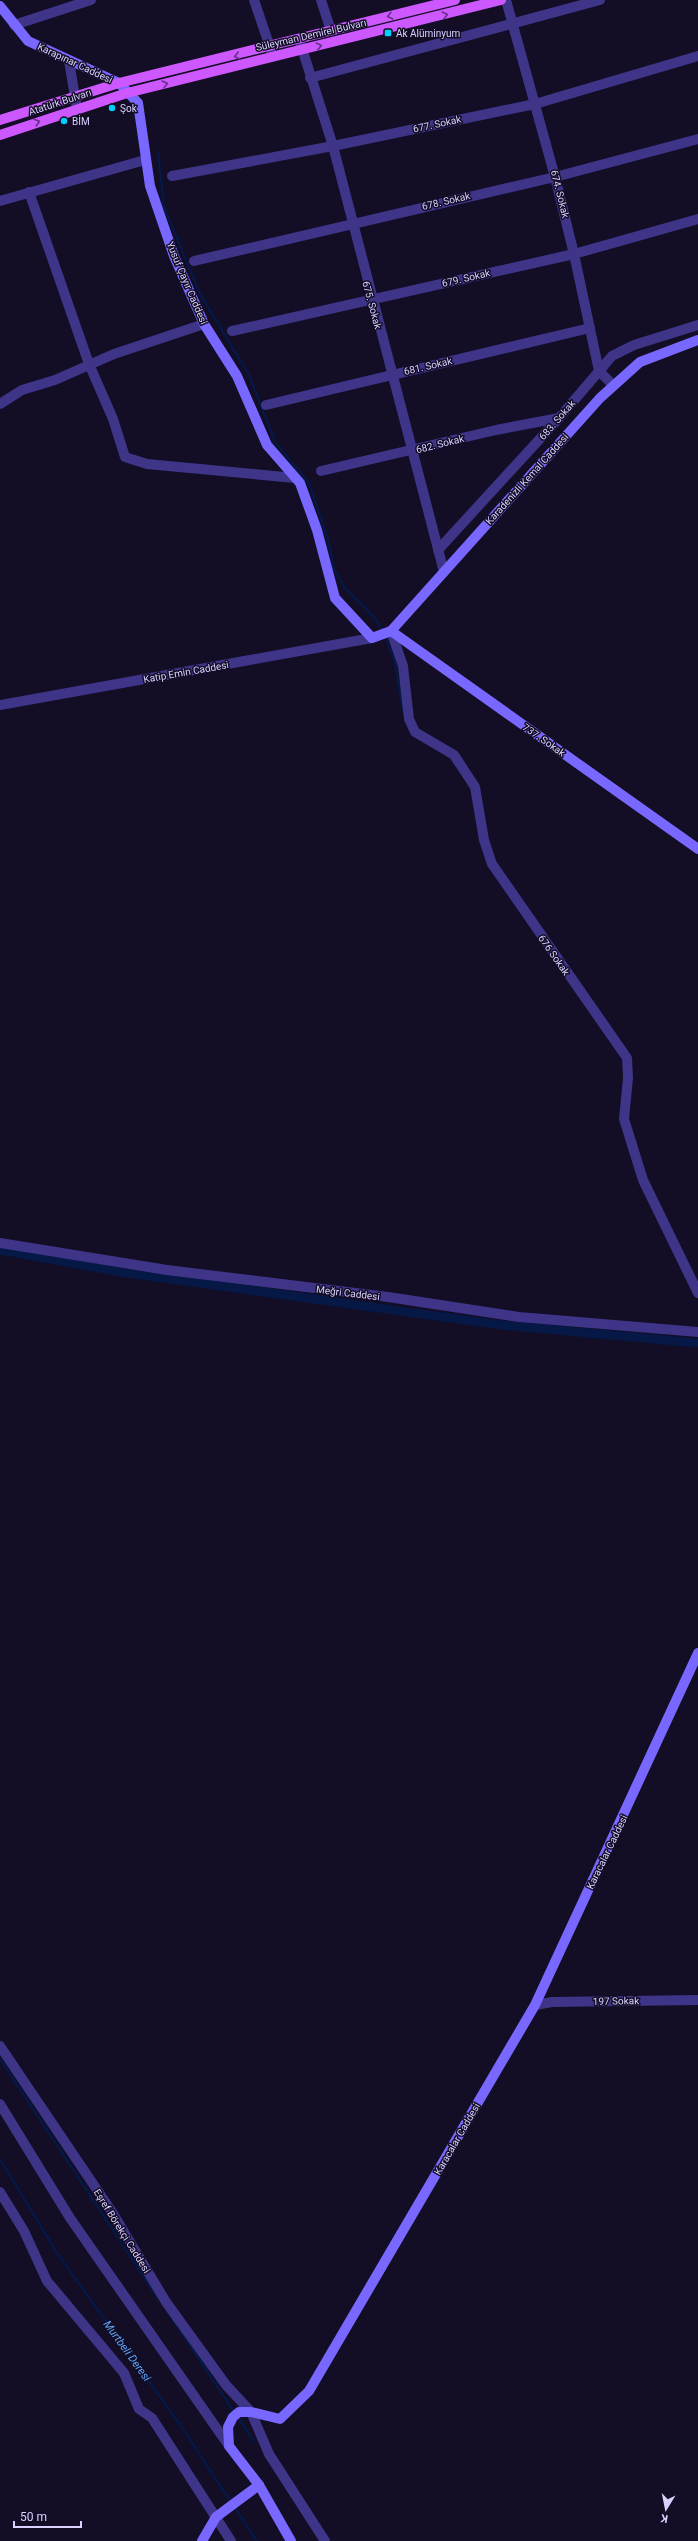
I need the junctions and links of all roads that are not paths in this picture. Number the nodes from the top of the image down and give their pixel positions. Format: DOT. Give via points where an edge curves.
graph roads {
  1 [pos="91,0"];
  2 [pos="254,0"];
  3 [pos="321,0"];
  4 [pos="501,0"];
  5 [pos="506,0"];
  6 [pos="600,0"];
  7 [pos="448,1"];
  8 [pos="0,6"];
  9 [pos="513,24"];
  10 [pos="14,25"];
  11 [pos="331,31"];
  12 [pos="299,39"];
  13 [pos="301,50"];
  14 [pos="272,52"];
  15 [pos="698,56"];
  16 [pos="69,61"];
  17 [pos="310,78"];
  18 [pos="119,84"];
  19 [pos="128,93"];
  20 [pos="74,96"];
  21 [pos="535,104"];
  22 [pos="77,109"];
  23 [pos="0,120"];
  24 [pos="0,135"];
  25 [pos="698,139"];
  26 [pos="333,146"];
  27 [pos="145,160"];
  28 [pos="172,176"];
  29 [pos="555,177"];
  30 [pos="29,192"];
  31 [pos="0,201"];
  32 [pos="698,219"];
  33 [pos="351,223"];
  34 [pos="574,254"];
  35 [pos="194,261"];
  36 [pos="371,300"];
  37 [pos="204,324"];
  38 [pos="698,325"];
  39 [pos="590,328"];
  40 [pos="232,331"];
  41 [pos="698,340"];
  42 [pos="89,364"];
  43 [pos="598,371"];
  44 [pos="390,374"];
  45 [pos="613,385"];
  46 [pos="0,404"];
  47 [pos="266,405"];
  48 [pos="559,418"];
  49 [pos="411,451"];
  50 [pos="321,471"];
  51 [pos="295,478"];
  52 [pos="438,550"];
  53 [pos="444,572"];
  54 [pos="383,634"];
  55 [pos="0,705"];
  56 [pos="698,849"];
  57 [pos="0,1243"];
  58 [pos="698,1293"];
  59 [pos="698,1332"];
  60 [pos="698,1654"];
  61 [pos="698,2000"];
  62 [pos="535,2005"];
  63 [pos="0,2046"];
  64 [pos="0,2104"];
  65 [pos="0,2192"];
  66 [pos="251,2412"];
  67 [pos="229,2446"];
  68 [pos="259,2485"];
  69 [pos="216,2518"];
  70 [pos="202,2541"];
  71 [pos="231,2541"];
  72 [pos="291,2541"];
  73 [pos="325,2541"];
  1 -- 10 [label="street"];
  2 -- 14 [label="street"];
  3 -- 11 [label="street"];
  13 -- 4 [label="main road, Süleyman Demirel Bulvarı, one-way"];
  5 -- 9 [label="street, 674. Sokak"];
  6 -- 9 [label="street"];
  7 -- 11 [label="main road, Süleyman Demirel Bulvarı, one-way"];
  8 -- 10 [label="street, Karapınar Caddesi"];
  9 -- 17 [label="street"];
  9 -- 21 [label="street, 674. Sokak"];
  10 -- 16 [label="street, Karapınar Caddesi" via="28,41"];
  11 -- 12 [label="main road, Süleyman Demirel Bulvarı"];
  12 -- 13 [label="street, 675. Sokak"];
  12 -- 14 [label="main road, Süleyman Demirel Bulvarı"];
  13 -- 14 [label="main road, Süleyman Demirel Bulvarı"];
  13 -- 17 [label="street, 675. Sokak"];
  14 -- 18 [label="main road, Süleyman Demirel Bulvarı, one-way"];
  19 -- 14 [label="main road, Süleyman Demirel Bulvarı, one-way"];
  15 -- 21 [label="street, 677. Sokak"];
  16 -- 18 [label="street, Karapınar Caddesi"];
  16 -- 20 [label="street"];
  17 -- 26 [label="street, 675. Sokak"];
  18 -- 19 [label="street, Yusuf Çayır Caddesi"];
  18 -- 20 [label="main road, Atatürk Bulvarı"];
  19 -- 22 [label="main road, Atatürk Bulvarı"];
  19 -- 27 [label="street, Yusuf Çayır Caddesi" via="138,103"];
  20 -- 22 [label="street"];
  20 -- 23 [label="main road, Atatürk Bulvarı"];
  21 -- 26 [label="street, 677. Sokak"];
  21 -- 29 [label="street, 674. Sokak"];
  24 -- 22 [label="main road, Atatürk Bulvarı, one-way"];
  25 -- 29 [label="street, 678. Sokak"];
  26 -- 28 [label="street, 677. Sokak"];
  26 -- 33 [label="street, 675. Sokak"];
  27 -- 30 [label="street"];
  27 -- 37 [label="street, Yusuf Çayır Caddesi" via="150,186 165,230"];
  29 -- 33 [label="street, 678. Sokak"];
  29 -- 34 [label="street, 674. Sokak"];
  30 -- 31 [label="street"];
  30 -- 42 [label="street"];
  32 -- 34 [label="street, 679. Sokak"];
  33 -- 35 [label="street, 678. Sokak"];
  33 -- 36 [label="street, 675. Sokak"];
  34 -- 36 [label="street, 679. Sokak"];
  34 -- 39 [label="street, 674. Sokak"];
  36 -- 40 [label="street, 679. Sokak"];
  36 -- 44 [label="street, 675. Sokak"];
  37 -- 42 [label="street"];
  37 -- 51 [label="street, Yusuf Çayır Caddesi" via="237,376 266,446"];
  38 -- 43 [label="street, 683. Sokak" via="634,345 612,356"];
  39 -- 43 [label="street, 674. Sokak"];
  39 -- 44 [label="street, 681. Sokak"];
  41 -- 45 [label="street, Karadenizli Kemal Caddesi" via="640,362"];
  42 -- 46 [label="street" via="55,380 22,390"];
  42 -- 51 [label="street" via="113,419 125,457 131,461"];
  43 -- 45 [label="street"];
  43 -- 48 [label="street, 683. Sokak"];
  44 -- 47 [label="street, 681. Sokak"];
  44 -- 49 [label="street, 675. Sokak"];
  45 -- 53 [label="street, Karadenizli Kemal Caddesi"];
  48 -- 49 [label="street, 682. Sokak"];
  48 -- 52 [label="street, 683. Sokak"];
  49 -- 50 [label="street, 682. Sokak"];
  49 -- 52 [label="street, 675. Sokak"];
  51 -- 54 [label="street, Yusuf Çayır Caddesi" via="300,483 317,530 335,598"];
  52 -- 53 [label="street, 675. Sokak"];
  53 -- 54 [label="street, Karadenizli Kemal Caddesi"];
  54 -- 55 [label="street, Katip Emin Caddesi"];
  54 -- 56 [label="street, 737. Sokak"];
  54 -- 58 [label="street, 676 Sokak" via="403,666 409,719 416,732 454,756 475,787 484,840 492,864 627,1058 624,1119 643,1180"];
  57 -- 59 [label="street, Meğri Caddesi" via="167,1270 519,1317"];
  60 -- 62 [label="street, Karacalar Caddesi"];
  61 -- 62 [label="street, 197 Sokak" via="552,2002"];
  62 -- 66 [label="street, Karacalar Caddesi" via="309,2391 280,2420"];
  63 -- 66 [label="street, Eşref Börekçi Caddesi" via="112,2212 166,2302 226,2385"];
  64 -- 67 [label="street" via="70,2218"];
  65 -- 69 [label="street" via="24,2231 47,2281 124,2373 139,2409 152,2418"];
  66 -- 67 [label="street, Karacalar Caddesi" via="236,2415 228,2427"];
  66 -- 73 [label="street, Eşref Börekçi Caddesi" via="269,2454"];
  67 -- 68 [label="street"];
  68 -- 69 [label="street"];
  68 -- 72 [label="street"];
  69 -- 70 [label="street"];
  69 -- 71 [label="street"];
}
